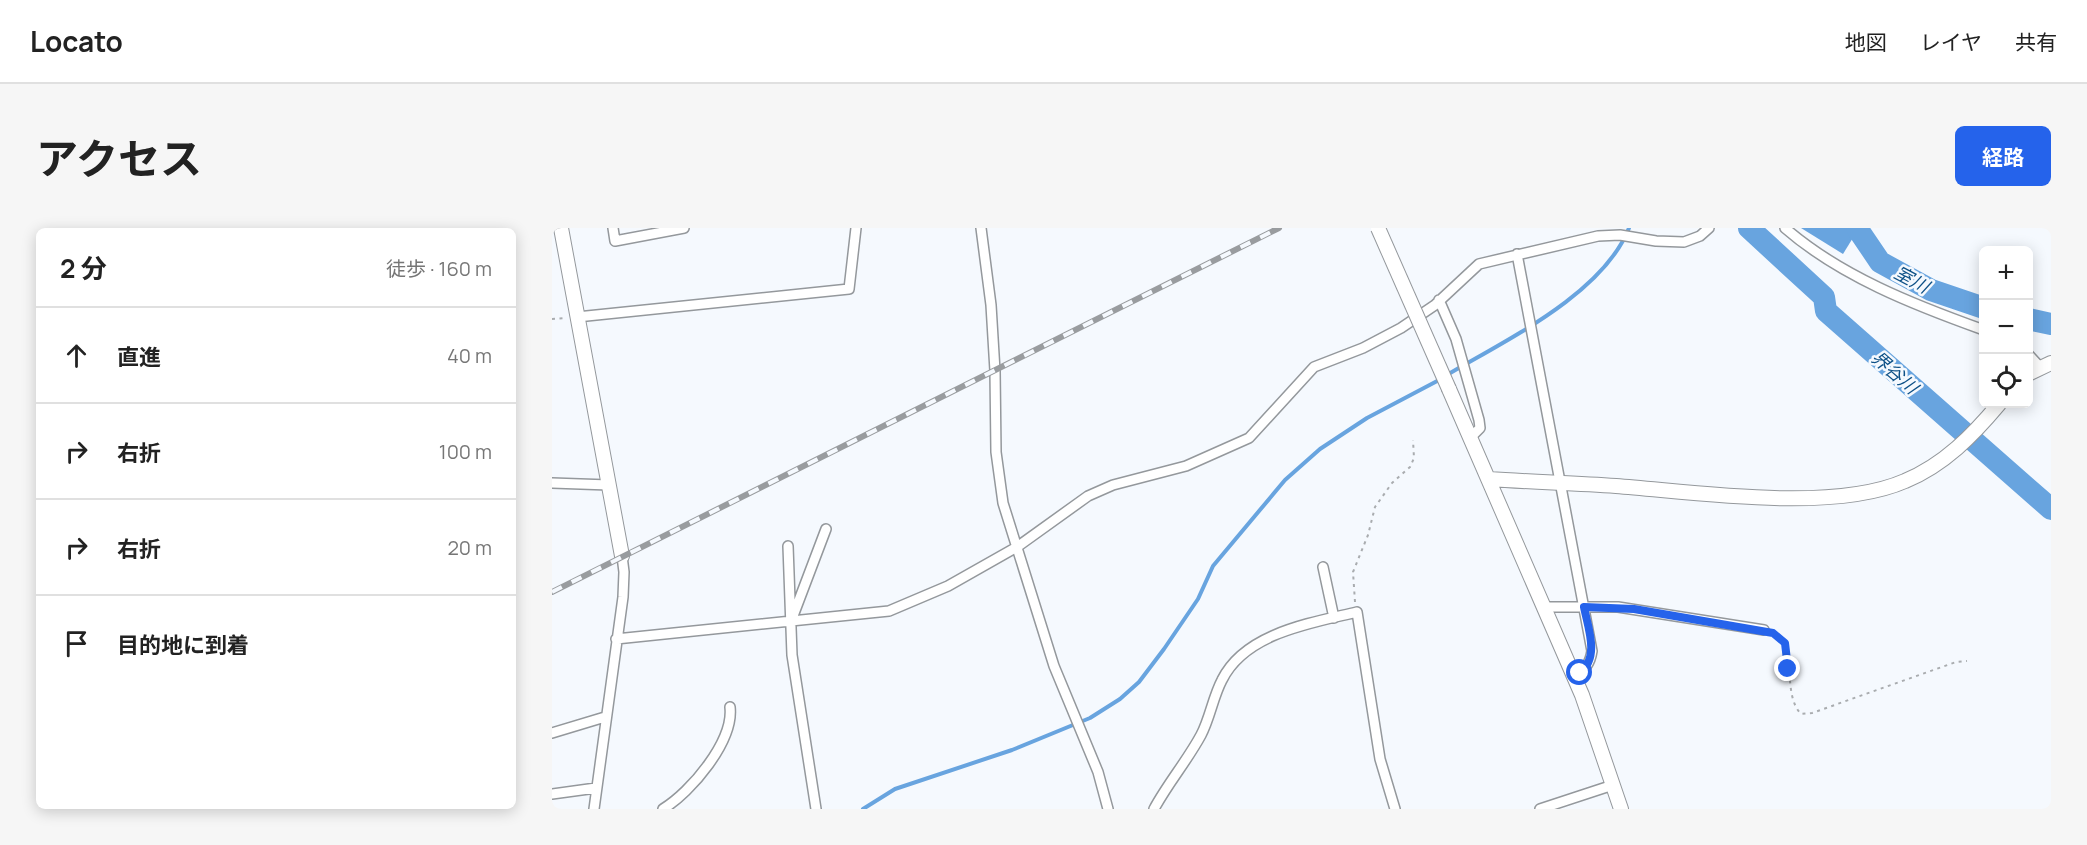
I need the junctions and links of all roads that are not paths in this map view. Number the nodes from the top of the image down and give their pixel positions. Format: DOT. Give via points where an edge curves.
graph roads {
  1 [pos="562,228"];
  2 [pos="613,228"];
  3 [pos="684,228"];
  4 [pos="856,228"];
  5 [pos="981,228"];
  6 [pos="1378,228"];
  7 [pos="1709,228"];
  8 [pos="1785,228"];
  9 [pos="1517,254"];
  10 [pos="1439,300"];
  11 [pos="578,317"];
  12 [pos="1979,328"];
  13 [pos="1996,408"];
  14 [pos="1470,438"];
  15 [pos="1489,479"];
  16 [pos="552,483"];
  17 [pos="1559,483"];
  18 [pos="609,485"];
  19 [pos="826,529"];
  20 [pos="788,546"];
  21 [pos="1017,547"];
  22 [pos="621,556"];
  23 [pos="1323,567"];
  24 [pos="1545,607"];
  25 [pos="1584,607"];
  26 [pos="1334,618"];
  27 [pos="791,621"];
  28 [pos="1764,630"];
  29 [pos="616,639"];
  30 [pos="1574,676"];
  31 [pos="730,707"];
  32 [pos="605,717"];
  33 [pos="552,733"];
  34 [pos="1614,785"];
  35 [pos="596,788"];
  36 [pos="552,794"];
  37 [pos="594,809"];
  38 [pos="663,809"];
  39 [pos="816,809"];
  40 [pos="1108,809"];
  41 [pos="1154,809"];
  42 [pos="1395,809"];
  43 [pos="1540,809"];
  44 [pos="1621,809"];
  1 -- 11 [label="street"];
  2 -- 3 [label="street" via="615,241"];
  4 -- 11 [label="street" via="849,289"];
  5 -- 21 [label="street" via="991,305 999,482"];
  6 -- 14 [label="street, bridge"];
  7 -- 9 [label="street" via="1684,242 1598,236"];
  8 -- 12 [label="street" via="1804,245 1842,268"];
  9 -- 10 [label="street" via="1479,264"];
  9 -- 17 [label="street"];
  10 -- 14 [label="street" via="1456,339 1479,420 1480,428"];
  10 -- 21 [label="street" via="1388,336 1314,367 1249,438 1186,466 1113,485 1088,496"];
  11 -- 18 [label="street"];
  13 -- 17 [label="street" via="1964,443 1905,482 1852,496 1778,497"];
  14 -- 15 [label="street"];
  15 -- 17 [label="street"];
  15 -- 24 [label="street"];
  16 -- 18 [label="street"];
  17 -- 25 [label="street"];
  18 -- 22 [label="street"];
  19 -- 27 [label="street"];
  20 -- 27 [label="street"];
  21 -- 27 [label="street" via="948,586 889,611"];
  21 -- 40 [label="street" via="1054,666 1098,772"];
  22 -- 29 [label="street" via="623,597"];
  23 -- 26 [label="street"];
  24 -- 25 [label="street"];
  24 -- 30 [label="street"];
  25 -- 28 [label="street" via="1626,608"];
  25 -- 30 [label="street" via="1591,661"];
  26 -- 41 [label="street" via="1274,637 1235,659 1222,679 1202,733"];
  26 -- 42 [label="street" via="1357,612 1380,759"];
  27 -- 29 [label="street"];
  27 -- 39 [label="street" via="792,655"];
  29 -- 32 [label="street"];
  30 -- 34 [label="street"];
  31 -- 38 [label="street" via="731,719 721,741 694,784"];
  32 -- 33 [label="street"];
  32 -- 35 [label="street"];
  34 -- 43 [label="street"];
  34 -- 44 [label="street"];
  35 -- 36 [label="street"];
  35 -- 37 [label="street"];
}
